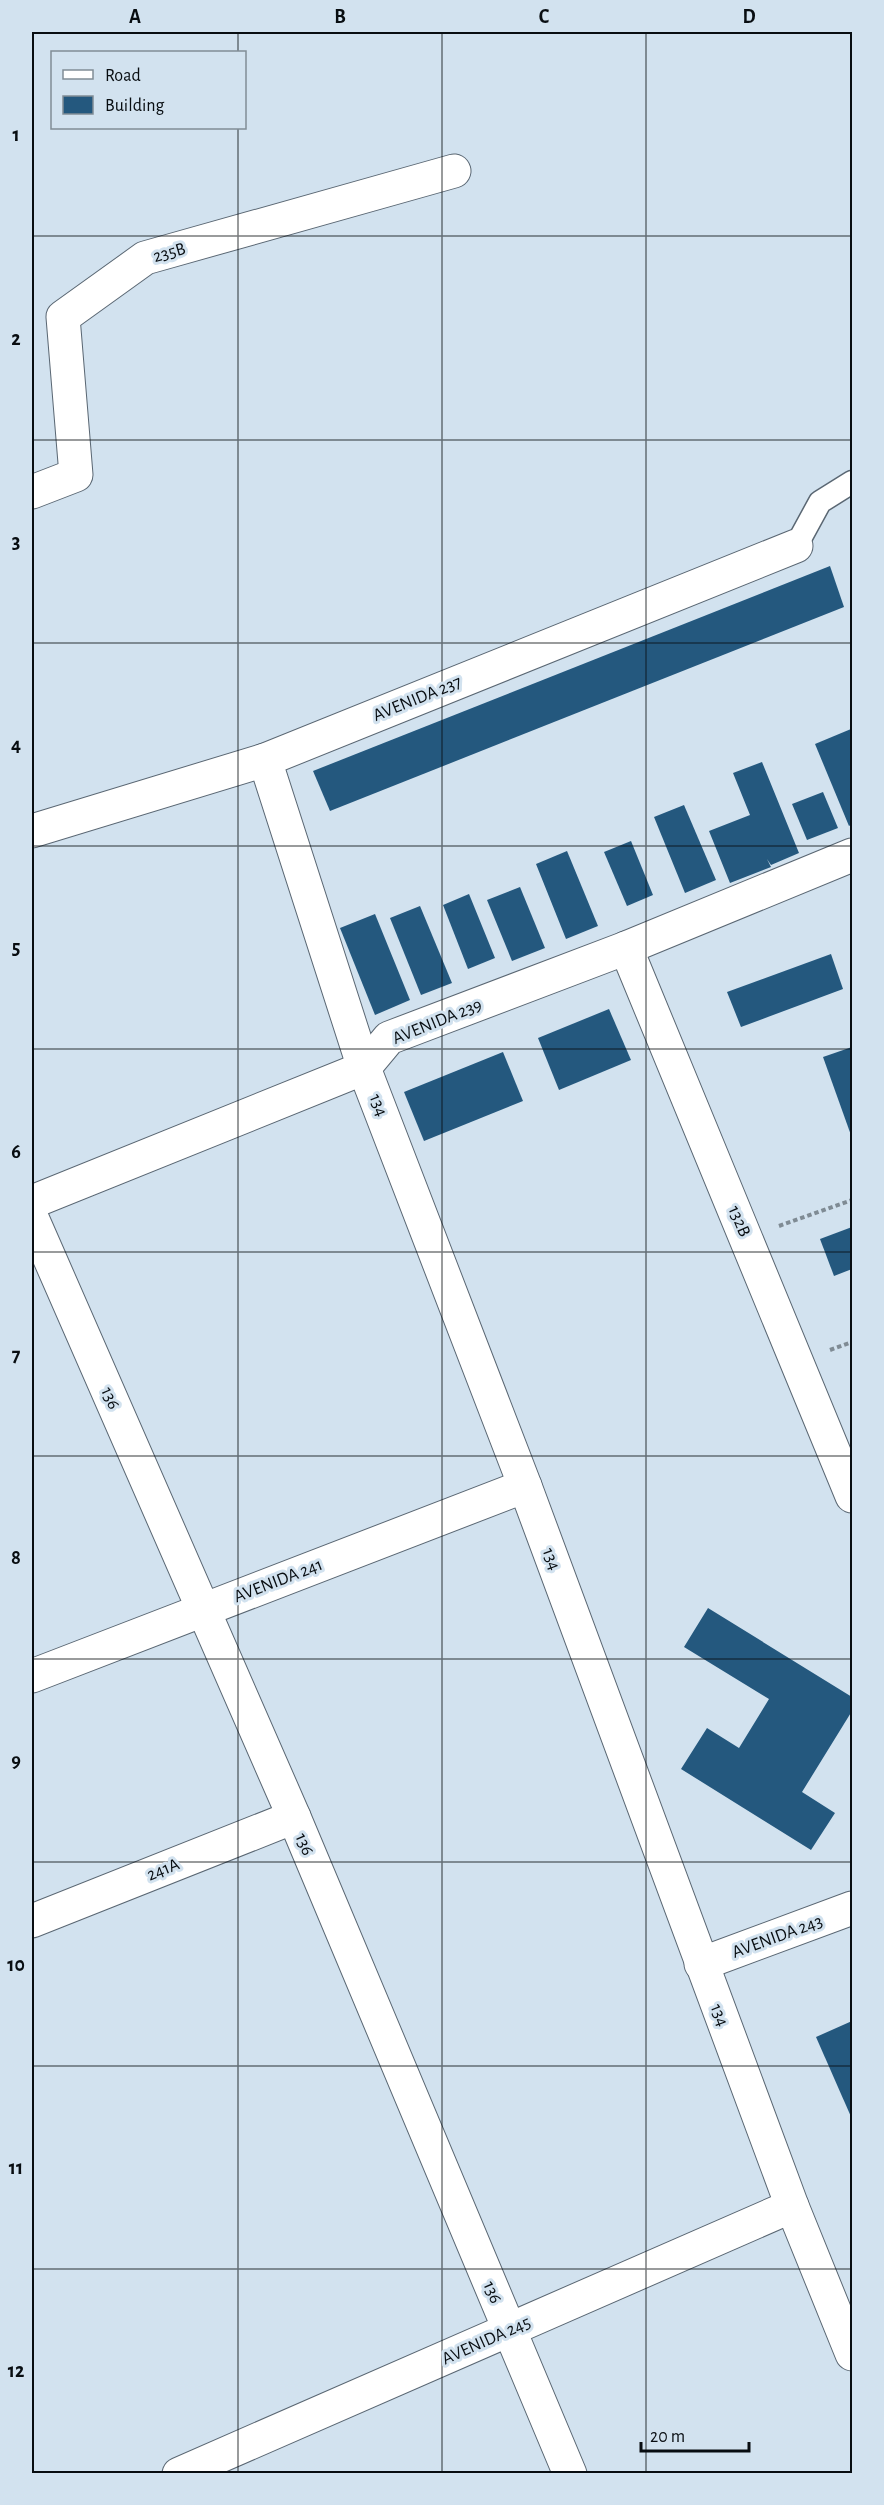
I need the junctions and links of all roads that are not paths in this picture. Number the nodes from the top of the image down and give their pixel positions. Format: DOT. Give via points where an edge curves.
graph roads {
  1 [pos="454,171"];
  2 [pos="852,482"];
  3 [pos="32,492"];
  4 [pos="796,546"];
  5 [pos="265,760"];
  6 [pos="32,831"];
  7 [pos="852,855"];
  8 [pos="626,948"];
  9 [pos="364,1068"];
  10 [pos="32,1202"];
  11 [pos="32,1218"];
  12 [pos="525,1486"];
  13 [pos="852,1496"];
  14 [pos="202,1609"];
  15 [pos="32,1676"];
  16 [pos="294,1817"];
  17 [pos="852,1908"];
  18 [pos="32,1920"];
  19 [pos="700,1964"];
  20 [pos="792,2206"];
  21 [pos="508,2330"];
  22 [pos="852,2354"];
  23 [pos="179,2474"];
  24 [pos="570,2474"];
  1 -- 3 [label="street, 235B" via="145,258 63,317 76,475"];
  2 -- 4 [label="lane" via="820,502"];
  4 -- 5 [label="street, AVENIDA 237"];
  5 -- 6 [label="street, AVENIDA 237"];
  5 -- 9 [label="street, 134"];
  7 -- 8 [label="street, AVENIDA 239"];
  8 -- 9 [label="street, AVENIDA 239" via="389,1038"];
  8 -- 13 [label="street, 132B"];
  9 -- 10 [label="street, AVENIDA 239"];
  9 -- 12 [label="street, 134"];
  11 -- 14 [label="street, 136"];
  12 -- 14 [label="street, AVENIDA 241"];
  12 -- 19 [label="street, 134"];
  14 -- 15 [label="street, AVENIDA 241"];
  14 -- 16 [label="street, 136"];
  16 -- 18 [label="street, 241A"];
  16 -- 21 [label="street, 136"];
  17 -- 19 [label="street, AVENIDA 243"];
  19 -- 20 [label="street, 134"];
  20 -- 21 [label="street, AVENIDA 245"];
  20 -- 22 [label="street, 134"];
  21 -- 23 [label="street, AVENIDA 245"];
  21 -- 24 [label="street, 136"];
}
